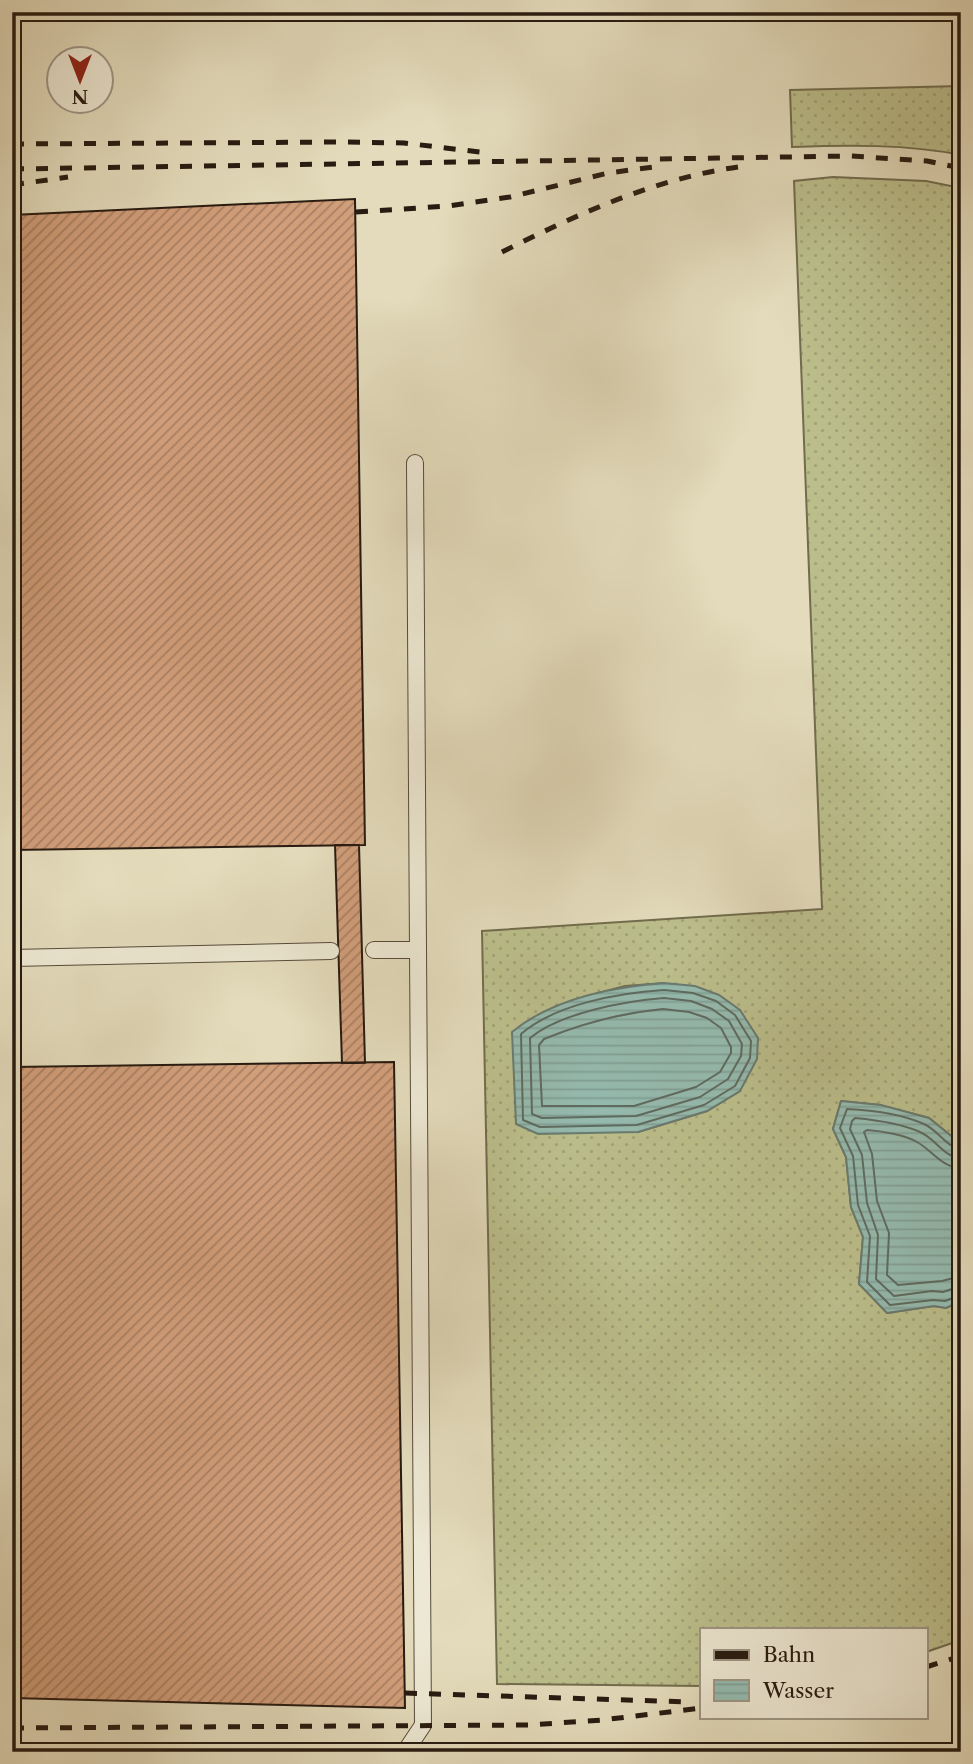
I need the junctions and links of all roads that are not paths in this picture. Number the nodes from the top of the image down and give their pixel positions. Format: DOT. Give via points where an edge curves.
graph roads {
  1 [pos="415,463"];
  2 [pos="374,950"];
  3 [pos="418,950"];
  4 [pos="331,951"];
  5 [pos="12,958"];
  6 [pos="405,1752"];
  1 -- 3 [label="lane"];
  2 -- 3 [label="lane"];
  3 -- 6 [label="lane" via="424,1725"];
  4 -- 5 [label="lane"];
}
